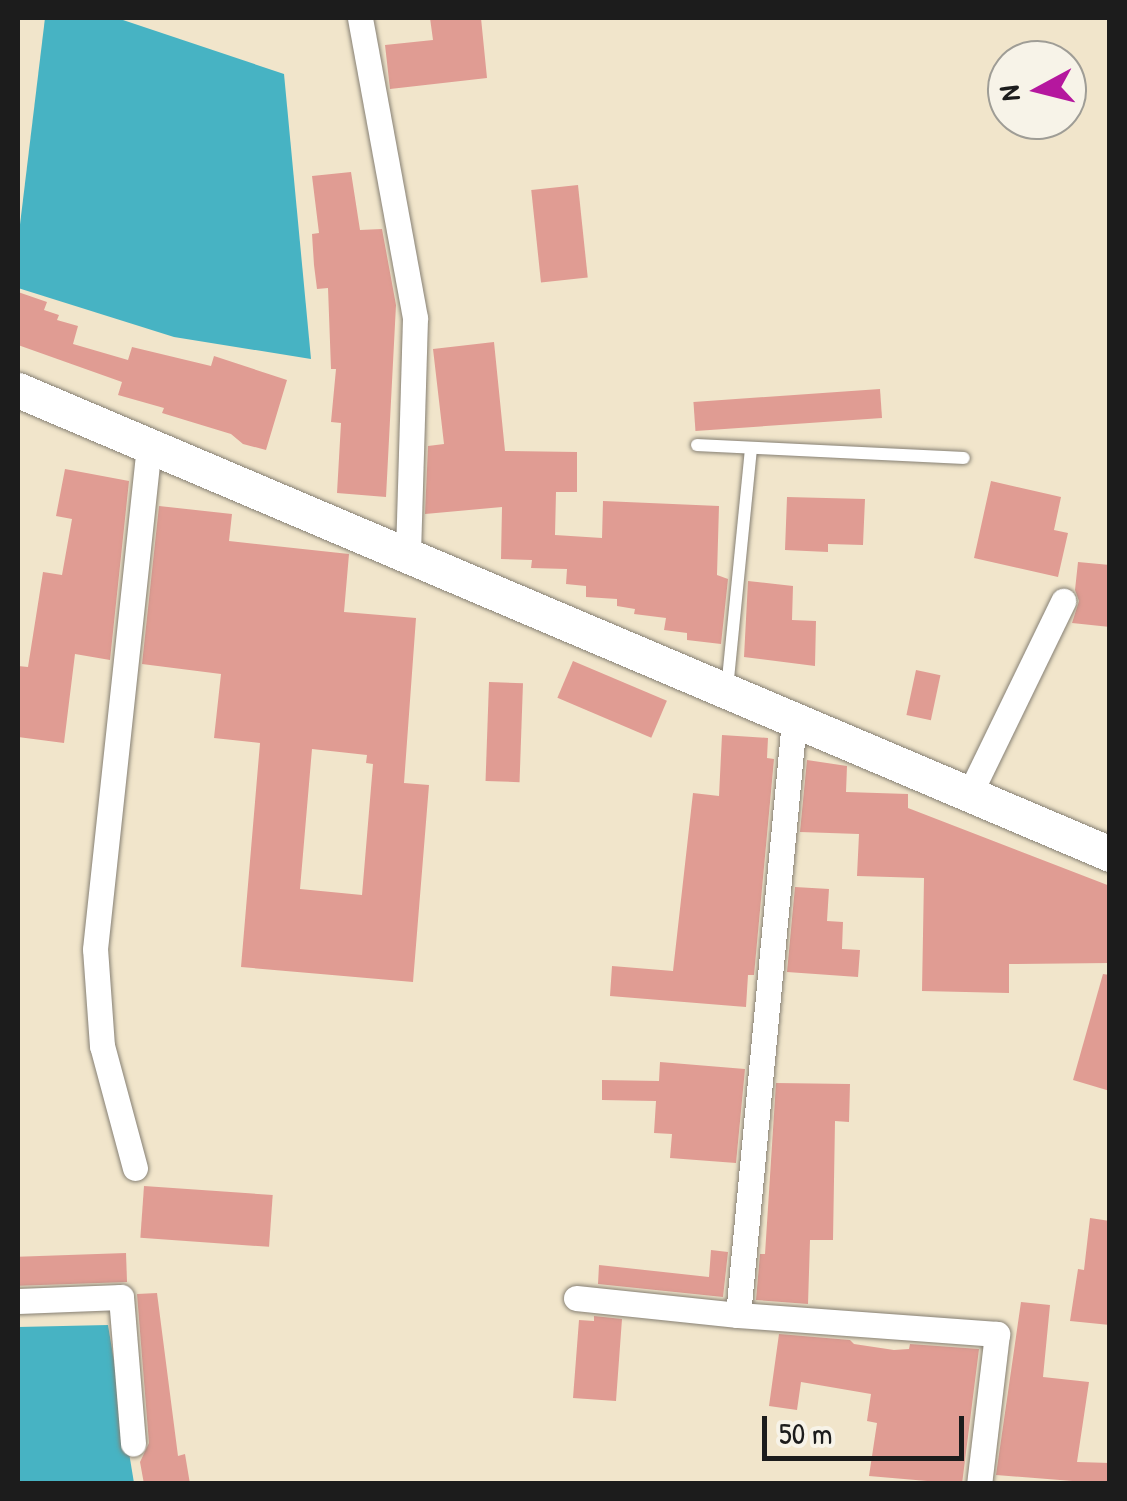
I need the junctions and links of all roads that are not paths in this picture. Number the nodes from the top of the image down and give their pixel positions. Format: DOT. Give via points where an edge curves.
graph roads {
  1 [pos="360,18"];
  2 [pos="18,390"];
  3 [pos="148,445"];
  4 [pos="697,445"];
  5 [pos="751,448"];
  6 [pos="964,458"];
  7 [pos="408,556"];
  8 [pos="1064,601"];
  9 [pos="727,692"];
  10 [pos="794,720"];
  11 [pos="969,794"];
  12 [pos="1110,854"];
  13 [pos="136,1168"];
  14 [pos="576,1298"];
  15 [pos="18,1301"];
  16 [pos="738,1316"];
  17 [pos="133,1444"];
  18 [pos="979,1484"];
  1 -- 7 [label="street" via="414,318"];
  2 -- 3 [label="main road"];
  3 -- 7 [label="main road"];
  3 -- 13 [label="street" via="95,949 102,1046"];
  4 -- 5 [label="lane"];
  5 -- 6 [label="lane"];
  5 -- 9 [label="lane"];
  7 -- 9 [label="main road"];
  8 -- 11 [label="street"];
  9 -- 10 [label="main road"];
  10 -- 11 [label="main road"];
  10 -- 16 [label="street"];
  11 -- 12 [label="main road"];
  14 -- 16 [label="street"];
  15 -- 17 [label="street" via="121,1298"];
  16 -- 18 [label="street" via="997,1334"];
}
